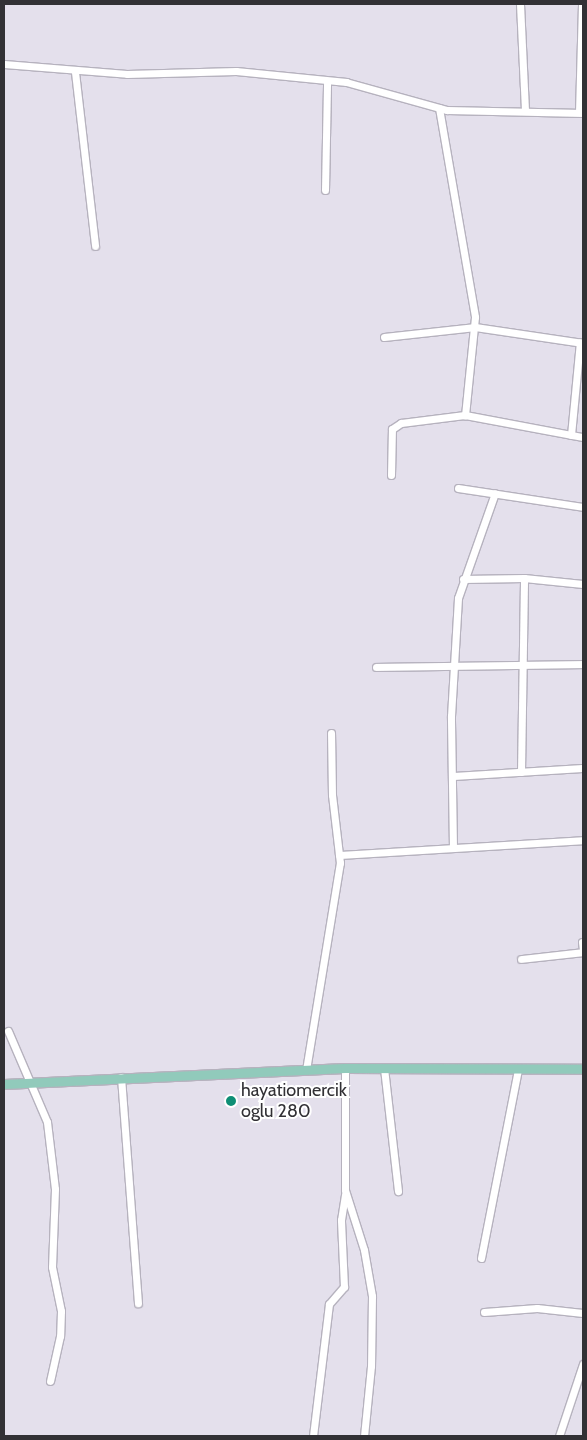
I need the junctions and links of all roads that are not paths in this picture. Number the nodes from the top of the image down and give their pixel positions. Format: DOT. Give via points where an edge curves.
graph roads {
  1 [pos="520,4"];
  2 [pos="582,4"];
  3 [pos="4,64"];
  4 [pos="75,72"];
  5 [pos="326,81"];
  6 [pos="439,108"];
  7 [pos="525,111"];
  8 [pos="581,113"];
  9 [pos="325,190"];
  10 [pos="95,246"];
  11 [pos="475,327"];
  12 [pos="384,337"];
  13 [pos="582,343"];
  14 [pos="465,415"];
  15 [pos="572,435"];
  16 [pos="583,437"];
  17 [pos="391,474"];
  18 [pos="458,488"];
  19 [pos="495,493"];
  20 [pos="583,507"];
  21 [pos="524,578"];
  22 [pos="463,579"];
  23 [pos="583,584"];
  24 [pos="583,664"];
  25 [pos="521,666"];
  26 [pos="376,667"];
  27 [pos="454,667"];
  28 [pos="331,733"];
  29 [pos="583,768"];
  30 [pos="521,772"];
  31 [pos="453,776"];
  32 [pos="583,840"];
  33 [pos="453,848"];
  34 [pos="339,855"];
  35 [pos="582,942"];
  36 [pos="583,951"];
  37 [pos="521,959"];
  38 [pos="8,1030"];
  39 [pos="345,1068"];
  40 [pos="384,1068"];
  41 [pos="518,1069"];
  42 [pos="583,1069"];
  43 [pos="306,1070"];
  44 [pos="121,1077"];
  45 [pos="32,1082"];
  46 [pos="4,1084"];
  47 [pos="345,1190"];
  48 [pos="398,1191"];
  49 [pos="481,1258"];
  50 [pos="138,1303"];
  51 [pos="484,1312"];
  52 [pos="583,1312"];
  53 [pos="583,1364"];
  54 [pos="50,1381"];
  55 [pos="313,1436"];
  56 [pos="364,1436"];
  57 [pos="559,1436"];
  1 -- 7 [label="street"];
  2 -- 8 [label="street"];
  3 -- 4 [label="street"];
  4 -- 5 [label="street" via="236,71"];
  4 -- 10 [label="street"];
  5 -- 6 [label="street" via="346,82"];
  5 -- 9 [label="street"];
  6 -- 7 [label="street"];
  6 -- 11 [label="street"];
  7 -- 8 [label="street"];
  11 -- 12 [label="street"];
  11 -- 13 [label="street"];
  11 -- 14 [label="street"];
  13 -- 15 [label="street"];
  14 -- 15 [label="street"];
  14 -- 17 [label="street" via="400,423 392,429"];
  15 -- 16 [label="street"];
  18 -- 19 [label="street"];
  19 -- 20 [label="street"];
  19 -- 22 [label="street"];
  21 -- 22 [label="street"];
  21 -- 23 [label="street"];
  21 -- 25 [label="street"];
  22 -- 27 [label="street" via="458,598"];
  24 -- 25 [label="street"];
  25 -- 27 [label="street"];
  25 -- 30 [label="street"];
  26 -- 27 [label="street"];
  27 -- 31 [label="street" via="451,716"];
  28 -- 34 [label="street" via="332,795"];
  29 -- 30 [label="street"];
  30 -- 31 [label="street"];
  31 -- 33 [label="street"];
  32 -- 33 [label="street"];
  33 -- 34 [label="street"];
  34 -- 43 [label="street"];
  35 -- 36 [label="street"];
  36 -- 37 [label="street"];
  38 -- 45 [label="street"];
  39 -- 40 [label="main road"];
  39 -- 43 [label="main road"];
  39 -- 47 [label="street"];
  40 -- 41 [label="main road"];
  40 -- 48 [label="street"];
  41 -- 42 [label="main road"];
  41 -- 49 [label="street"];
  43 -- 44 [label="main road"];
  44 -- 45 [label="main road"];
  44 -- 50 [label="street"];
  45 -- 46 [label="main road"];
  45 -- 54 [label="street" via="47,1122 55,1189 52,1267 61,1311 60,1336"];
  47 -- 55 [label="street" via="341,1220 344,1287 329,1304"];
  47 -- 56 [label="street" via="364,1250 372,1296 371,1366"];
  51 -- 52 [label="street" via="538,1308"];
  53 -- 57 [label="street"];
}
